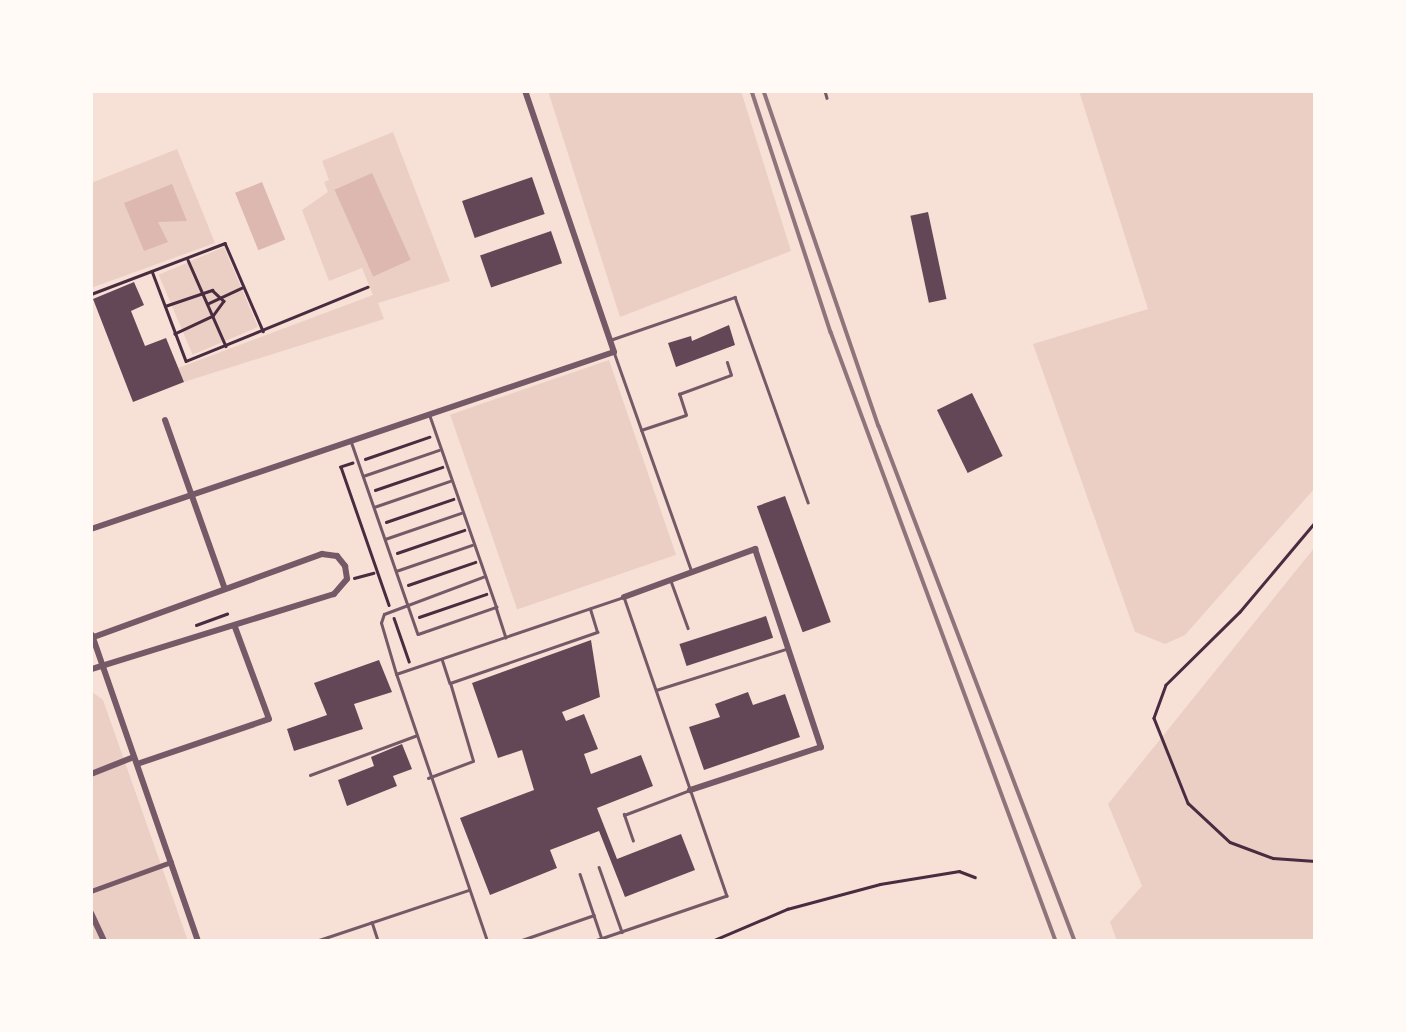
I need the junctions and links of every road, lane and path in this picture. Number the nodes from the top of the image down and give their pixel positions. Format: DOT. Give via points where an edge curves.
graph roads {
  1 [pos="525,91"];
  2 [pos="825,91"];
  3 [pos="827,98"];
  4 [pos="187,259"];
  5 [pos="152,271"];
  6 [pos="243,287"];
  7 [pos="367,287"];
  8 [pos="202,292"];
  9 [pos="91,294"];
  10 [pos="222,298"];
  11 [pos="207,304"];
  12 [pos="165,306"];
  13 [pos="213,316"];
  14 [pos="263,331"];
  15 [pos="175,334"];
  16 [pos="609,338"];
  17 [pos="226,346"];
  18 [pos="614,352"];
  19 [pos="727,363"];
  20 [pos="429,415"];
  21 [pos="165,420"];
  22 [pos="641,430"];
  23 [pos="351,441"];
  24 [pos="441,449"];
  25 [pos="447,465"];
  26 [pos="363,476"];
  27 [pos="452,480"];
  28 [pos="369,492"];
  29 [pos="192,495"];
  30 [pos="352,498"];
  31 [pos="458,498"];
  32 [pos="807,502"];
  33 [pos="374,507"];
  34 [pos="463,513"];
  35 [pos="1315,523"];
  36 [pos="380,524"];
  37 [pos="468,528"];
  38 [pos="91,529"];
  39 [pos="363,530"];
  40 [pos="385,539"];
  41 [pos="474,544"];
  42 [pos="391,555"];
  43 [pos="374,561"];
  44 [pos="480,561"];
  45 [pos="691,569"];
  46 [pos="396,571"];
  47 [pos="373,573"];
  48 [pos="485,576"];
  49 [pos="670,578"];
  50 [pos="347,579"];
  51 [pos="224,587"];
  52 [pos="402,587"];
  53 [pos="491,592"];
  54 [pos="385,593"];
  55 [pos="624,597"];
  56 [pos="407,602"];
  57 [pos="496,607"];
  58 [pos="590,608"];
  59 [pos="413,619"];
  60 [pos="396,625"];
  61 [pos="235,627"];
  62 [pos="688,628"];
  63 [pos="91,636"];
  64 [pos="506,636"];
  65 [pos="788,649"];
  66 [pos="442,659"];
  67 [pos="103,667"];
  68 [pos="91,669"];
  69 [pos="396,674"];
  70 [pos="450,683"];
  71 [pos="656,690"];
  72 [pos="415,736"];
  73 [pos="136,761"];
  74 [pos="91,774"];
  75 [pos="310,775"];
  76 [pos="428,778"];
  77 [pos="690,790"];
  78 [pos="633,841"];
  79 [pos="1315,861"];
  80 [pos="171,862"];
  81 [pos="599,867"];
  82 [pos="580,874"];
  83 [pos="975,877"];
  84 [pos="468,890"];
  85 [pos="91,891"];
  86 [pos="91,912"];
  87 [pos="594,915"];
  88 [pos="372,922"];
  89 [pos="622,932"];
  90 [pos="602,939"];
  91 [pos="103,941"];
  92 [pos="198,941"];
  93 [pos="316,941"];
  94 [pos="378,941"];
  95 [pos="487,941"];
  96 [pos="519,941"];
  97 [pos="595,941"];
  98 [pos="712,941"];
  1 -- 16 [label="street"];
  2 -- 3 [label="lane"];
  4 -- 5 [label="path"];
  4 -- 6 [label="path" via="225,243"];
  4 -- 8 [label="path"];
  5 -- 9 [label="path"];
  5 -- 12 [label="path"];
  6 -- 10 [label="path"];
  6 -- 14 [label="path"];
  7 -- 14 [label="path"];
  8 -- 10 [label="path" via="212,290"];
  8 -- 11 [label="path"];
  8 -- 12 [label="path"];
  10 -- 11 [label="path"];
  10 -- 13 [label="path" via="222,307"];
  11 -- 13 [label="path"];
  12 -- 15 [label="path"];
  13 -- 15 [label="path"];
  13 -- 17 [label="path"];
  14 -- 17 [label="path"];
  15 -- 17 [label="path" via="186,361"];
  16 -- 18 [label="street"];
  16 -- 32 [label="lane" via="735,297"];
  18 -- 20 [label="street"];
  18 -- 22 [label="lane"];
  19 -- 22 [label="lane" via="731,375 679,394 686,415"];
  20 -- 23 [label="street"];
  20 -- 24 [label="lane"];
  21 -- 29 [label="street"];
  22 -- 45 [label="lane"];
  23 -- 26 [label="lane"];
  23 -- 29 [label="street"];
  24 -- 25 [label="lane"];
  24 -- 26 [label="lane"];
  25 -- 27 [label="lane"];
  25 -- 28 [label="path"];
  26 -- 28 [label="lane"];
  27 -- 31 [label="lane"];
  27 -- 33 [label="lane"];
  28 -- 30 [label="path"];
  28 -- 33 [label="lane"];
  29 -- 38 [label="street"];
  29 -- 51 [label="street"];
  31 -- 34 [label="lane"];
  31 -- 36 [label="path"];
  33 -- 36 [label="lane"];
  34 -- 37 [label="lane"];
  34 -- 40 [label="lane"];
  35 -- 79 [label="path" via="1240,611 1166,685 1154,718 1188,803 1230,842 1273,858"];
  36 -- 39 [label="path"];
  36 -- 40 [label="lane"];
  37 -- 41 [label="lane"];
  37 -- 42 [label="path"];
  40 -- 42 [label="lane"];
  41 -- 44 [label="lane"];
  41 -- 46 [label="lane"];
  42 -- 43 [label="path"];
  42 -- 46 [label="lane"];
  44 -- 48 [label="lane"];
  44 -- 52 [label="path"];
  45 -- 49 [label="street"];
  45 -- 65 [label="street" via="755,549"];
  46 -- 52 [label="lane"];
  47 -- 50 [label="path"];
  48 -- 53 [label="lane"];
  48 -- 56 [label="lane"];
  49 -- 55 [label="street"];
  49 -- 62 [label="lane"];
  50 -- 51 [label="street" via="337,556 322,554"];
  50 -- 61 [label="street" via="334,594"];
  51 -- 63 [label="street"];
  52 -- 54 [label="path"];
  52 -- 56 [label="lane"];
  53 -- 57 [label="lane"];
  53 -- 59 [label="path"];
  55 -- 58 [label="lane"];
  55 -- 71 [label="lane"];
  56 -- 59 [label="lane"];
  56 -- 69 [label="lane" via="384,614 381,623"];
  57 -- 59 [label="lane" via="418,634"];
  57 -- 64 [label="lane"];
  58 -- 64 [label="lane"];
  58 -- 70 [label="lane" via="597,632"];
  59 -- 60 [label="path"];
  61 -- 67 [label="street"];
  61 -- 73 [label="street" via="269,719"];
  63 -- 67 [label="street"];
  64 -- 66 [label="lane"];
  65 -- 71 [label="lane"];
  65 -- 77 [label="street" via="821,747"];
  66 -- 69 [label="lane"];
  66 -- 70 [label="lane"];
  67 -- 68 [label="street"];
  67 -- 73 [label="street"];
  69 -- 72 [label="lane"];
  70 -- 76 [label="lane" via="473,761"];
  71 -- 77 [label="lane"];
  72 -- 75 [label="lane"];
  72 -- 76 [label="lane"];
  73 -- 74 [label="street"];
  73 -- 80 [label="street"];
  76 -- 84 [label="lane"];
  77 -- 78 [label="lane" via="624,815"];
  77 -- 89 [label="lane" via="727,896"];
  80 -- 85 [label="street"];
  80 -- 92 [label="street"];
  81 -- 89 [label="lane"];
  82 -- 87 [label="lane"];
  83 -- 98 [label="path" via="959,871 880,884 787,909"];
  84 -- 88 [label="lane"];
  84 -- 95 [label="lane"];
  86 -- 91 [label="street"];
  87 -- 90 [label="lane"];
  87 -- 96 [label="lane"];
  88 -- 93 [label="lane"];
  88 -- 94 [label="lane"];
  89 -- 90 [label="lane"];
  90 -- 97 [label="lane"];
}
